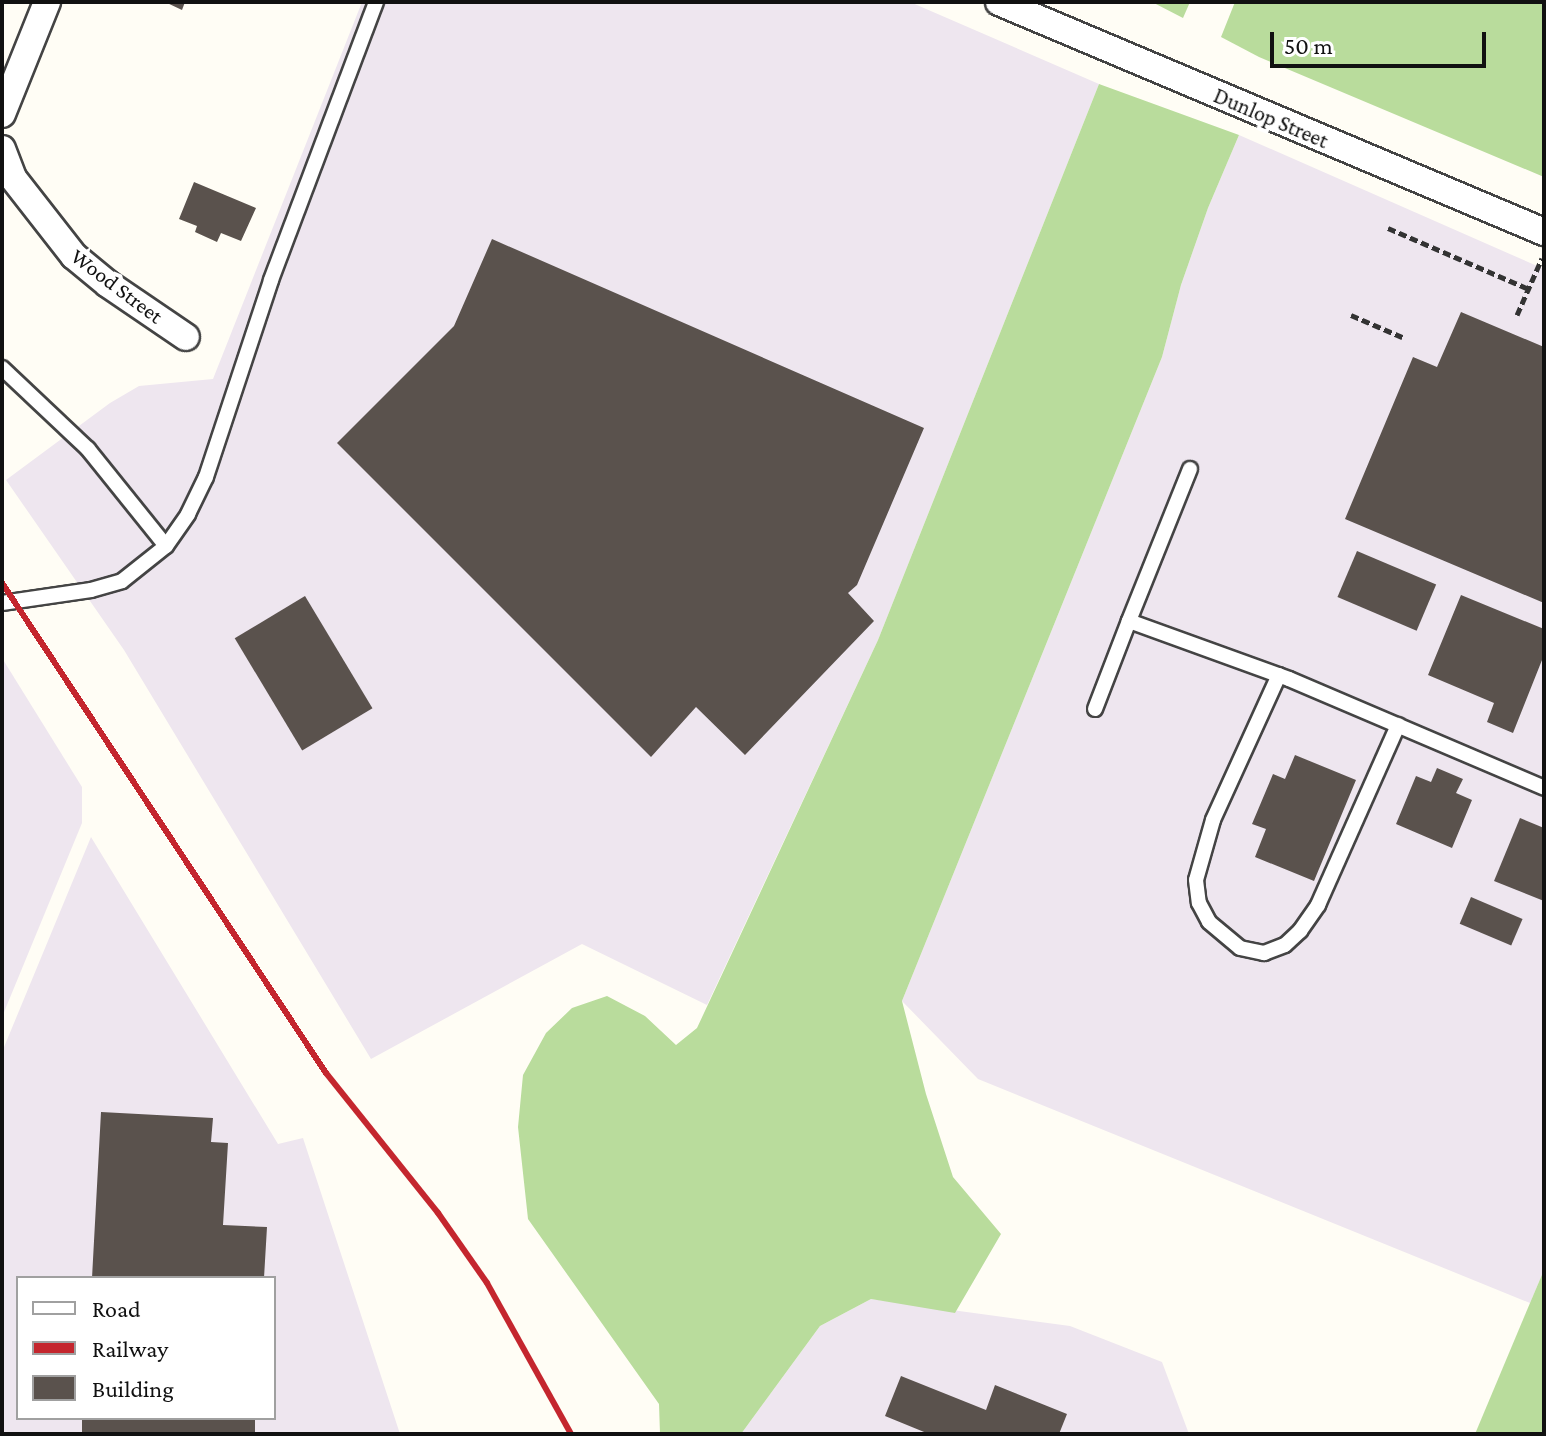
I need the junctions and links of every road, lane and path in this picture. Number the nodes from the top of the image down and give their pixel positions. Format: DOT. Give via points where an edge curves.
graph roads {
  1 [pos="47,2"];
  2 [pos="376,2"];
  3 [pos="999,2"];
  4 [pos="2,114"];
  5 [pos="2,149"];
  6 [pos="1388,228"];
  7 [pos="1544,232"];
  8 [pos="1544,254"];
  9 [pos="1529,289"];
  10 [pos="1351,315"];
  11 [pos="1517,315"];
  12 [pos="186,337"];
  13 [pos="1402,337"];
  14 [pos="2,368"];
  15 [pos="1190,469"];
  16 [pos="166,546"];
  17 [pos="2,603"];
  18 [pos="1129,621"];
  19 [pos="1279,675"];
  20 [pos="1095,709"];
  21 [pos="1398,725"];
  22 [pos="1544,788"];
  1 -- 4 [label="street"];
  2 -- 16 [label="lane" via="271,280 206,477"];
  3 -- 7 [label="street, Dunlop Street"];
  5 -- 12 [label="street, Wood Street" via="13,178 74,256"];
  6 -- 9 [label="path"];
  8 -- 9 [label="path"];
  9 -- 11 [label="path"];
  10 -- 13 [label="path"];
  14 -- 16 [label="lane" via="88,449"];
  15 -- 18 [label="lane"];
  16 -- 17 [label="lane" via="122,581"];
  18 -- 19 [label="lane"];
  18 -- 20 [label="lane"];
  19 -- 21 [label="lane"];
  19 -- 21 [label="lane" via="1213,820 1196,880 1209,922 1240,948 1264,953 1285,945 1300,931 1318,905"];
  21 -- 22 [label="lane"];
}
